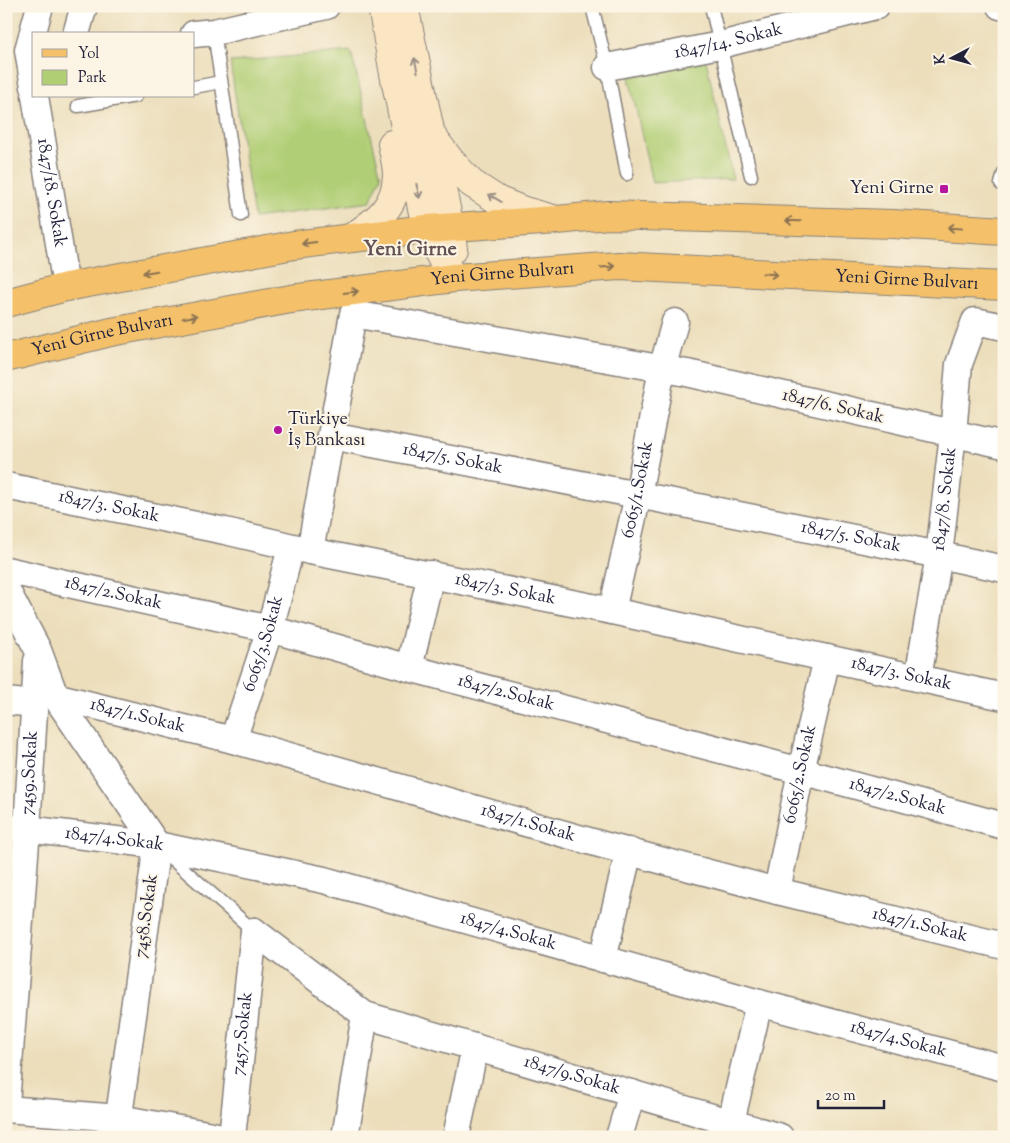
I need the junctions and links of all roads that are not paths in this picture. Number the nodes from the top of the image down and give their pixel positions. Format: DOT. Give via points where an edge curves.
graph roads {
  1 [pos="40,6"];
  2 [pos="84,6"];
  3 [pos="326,6"];
  4 [pos="382,6"];
  5 [pos="404,6"];
  6 [pos="592,6"];
  7 [pos="711,6"];
  8 [pos="876,6"];
  9 [pos="1000,6"];
  10 [pos="1004,7"];
  11 [pos="77,32"];
  12 [pos="204,33"];
  13 [pos="720,45"];
  14 [pos="23,51"];
  15 [pos="607,67"];
  16 [pos="394,74"];
  17 [pos="32,80"];
  18 [pos="221,82"];
  19 [pos="195,87"];
  20 [pos="35,98"];
  21 [pos="124,98"];
  22 [pos="78,106"];
  23 [pos="431,135"];
  24 [pos="627,174"];
  25 [pos="751,176"];
  26 [pos="241,215"];
  27 [pos="557,220"];
  28 [pos="439,228"];
  29 [pos="1004,231"];
  30 [pos="351,238"];
  31 [pos="454,278"];
  32 [pos="1004,286"];
  33 [pos="66,287"];
  34 [pos="6,303"];
  35 [pos="675,322"];
  36 [pos="1004,327"];
  37 [pos="6,358"];
  38 [pos="662,369"];
  39 [pos="953,434"];
  40 [pos="331,436"];
  41 [pos="1004,446"];
  42 [pos="6,486"];
  43 [pos="638,495"];
  44 [pos="300,549"];
  45 [pos="939,555"];
  46 [pos="1004,569"];
  47 [pos="6,570"];
  48 [pos="431,574"];
  49 [pos="6,589"];
  50 [pos="612,611"];
  51 [pos="270,629"];
  52 [pos="827,658"];
  53 [pos="409,668"];
  54 [pos="918,678"];
  55 [pos="1004,697"];
  56 [pos="45,700"];
  57 [pos="6,701"];
  58 [pos="233,740"];
  59 [pos="801,771"];
  60 [pos="1004,826"];
  61 [pos="17,829"];
  62 [pos="157,846"];
  63 [pos="629,852"];
  64 [pos="777,891"];
  65 [pos="254,931"];
  66 [pos="1004,946"];
  67 [pos="603,959"];
  68 [pos="759,1003"];
  69 [pos="364,1015"];
  70 [pos="475,1047"];
  71 [pos="1004,1068"];
  72 [pos="632,1093"];
  73 [pos="6,1104"];
  74 [pos="6,1109"];
  75 [pos="731,1122"];
  76 [pos="118,1127"];
  77 [pos="223,1137"];
  78 [pos="232,1137"];
  79 [pos="345,1137"];
  80 [pos="456,1137"];
  81 [pos="620,1137"];
  82 [pos="780,1137"];
  1 -- 14 [label="street"];
  2 -- 11 [label="street"];
  3 -- 12 [label="street"];
  4 -- 16 [label="main road"];
  23 -- 5 [label="main road, one-way"];
  6 -- 15 [label="lane"];
  7 -- 13 [label="lane"];
  8 -- 13 [label="street, 1847/14. Sokak"];
  9 -- 10 [label="street"];
  12 -- 18 [label="lane"];
  13 -- 15 [label="street, 1847/14. Sokak"];
  13 -- 25 [label="lane"];
  14 -- 17 [label="street"];
  15 -- 24 [label="lane"];
  16 -- 28 [label="main road, one-way" via="413,170"];
  16 -- 30 [label="main road" via="386,100 397,174 394,197 385,212"];
  18 -- 19 [label="lane"];
  18 -- 26 [label="lane"];
  20 -- 33 [label="street, 1847/18. Sokak"];
  21 -- 22 [label="lane"];
  27 -- 23 [label="main road, one-way" via="499,202 471,183"];
  23 -- 28 [label="main road"];
  27 -- 28 [label="main road"];
  29 -- 27 [label="main road, one-way" via="893,224 608,215"];
  28 -- 30 [label="main road"];
  28 -- 31 [label="main road" via="453,249"];
  30 -- 33 [label="main road, one-way" via="294,245"];
  31 -- 32 [label="main road, Yeni Girne Bulvarı, one-way" via="619,266"];
  37 -- 31 [label="main road, Yeni Girne Bulvarı, one-way" via="111,332 272,302"];
  33 -- 34 [label="main road"];
  35 -- 38 [label="street, 6065/1.Sokak"];
  36 -- 39 [label="street, 1847/8. Sokak" via="975,320 959,364"];
  38 -- 39 [label="street, 1847/6. Sokak"];
  38 -- 40 [label="street" via="353,314"];
  38 -- 43 [label="street, 6065/1.Sokak"];
  39 -- 41 [label="street, 1847/6. Sokak"];
  39 -- 45 [label="street, 1847/8. Sokak"];
  40 -- 43 [label="street, 1847/5. Sokak"];
  40 -- 44 [label="street, 6065/3.Sokak"];
  42 -- 44 [label="street, 1847/3. Sokak"];
  43 -- 45 [label="street, 1847/5. Sokak"];
  43 -- 50 [label="street, 6065/1.Sokak"];
  44 -- 48 [label="street, 1847/3. Sokak"];
  44 -- 51 [label="street, 6065/3.Sokak"];
  45 -- 46 [label="street, 1847/5. Sokak"];
  45 -- 54 [label="street, 1847/8. Sokak"];
  47 -- 51 [label="street, 1847/2.Sokak"];
  48 -- 50 [label="street, 1847/3. Sokak"];
  48 -- 53 [label="street"];
  49 -- 56 [label="street, 7459.Sokak" via="38,650"];
  50 -- 52 [label="street, 1847/3. Sokak"];
  51 -- 53 [label="street, 1847/2.Sokak"];
  51 -- 58 [label="street, 6065/3.Sokak"];
  52 -- 54 [label="street, 1847/3. Sokak"];
  52 -- 59 [label="street, 6065/2.Sokak"];
  53 -- 59 [label="street, 1847/2.Sokak"];
  54 -- 55 [label="street, 1847/3. Sokak"];
  56 -- 57 [label="street, 1847/1.Sokak"];
  56 -- 58 [label="street, 1847/1.Sokak"];
  56 -- 61 [label="street, 7459.Sokak"];
  56 -- 62 [label="street"];
  58 -- 63 [label="street, 1847/1.Sokak"];
  59 -- 60 [label="street, 1847/2.Sokak"];
  59 -- 64 [label="street, 6065/2.Sokak"];
  61 -- 62 [label="street, 1847/4.Sokak"];
  61 -- 73 [label="street, 7459.Sokak"];
  62 -- 65 [label="lane"];
  62 -- 67 [label="street, 1847/4.Sokak" via="324,880"];
  62 -- 76 [label="street, 7458.Sokak"];
  63 -- 64 [label="street, 1847/1.Sokak"];
  63 -- 67 [label="street"];
  64 -- 66 [label="street, 1847/1.Sokak"];
  65 -- 69 [label="street"];
  65 -- 78 [label="street, 7457.Sokak"];
  67 -- 68 [label="street, 1847/4.Sokak"];
  68 -- 71 [label="street, 1847/4.Sokak"];
  68 -- 75 [label="street"];
  69 -- 70 [label="street, 1847/9.Sokak"];
  69 -- 79 [label="street"];
  70 -- 72 [label="street, 1847/9.Sokak"];
  70 -- 80 [label="street"];
  72 -- 75 [label="street, 1847/9.Sokak"];
  72 -- 81 [label="street"];
  74 -- 76 [label="street"];
  75 -- 82 [label="street, 1847/9.Sokak"];
  76 -- 77 [label="street"];
}
